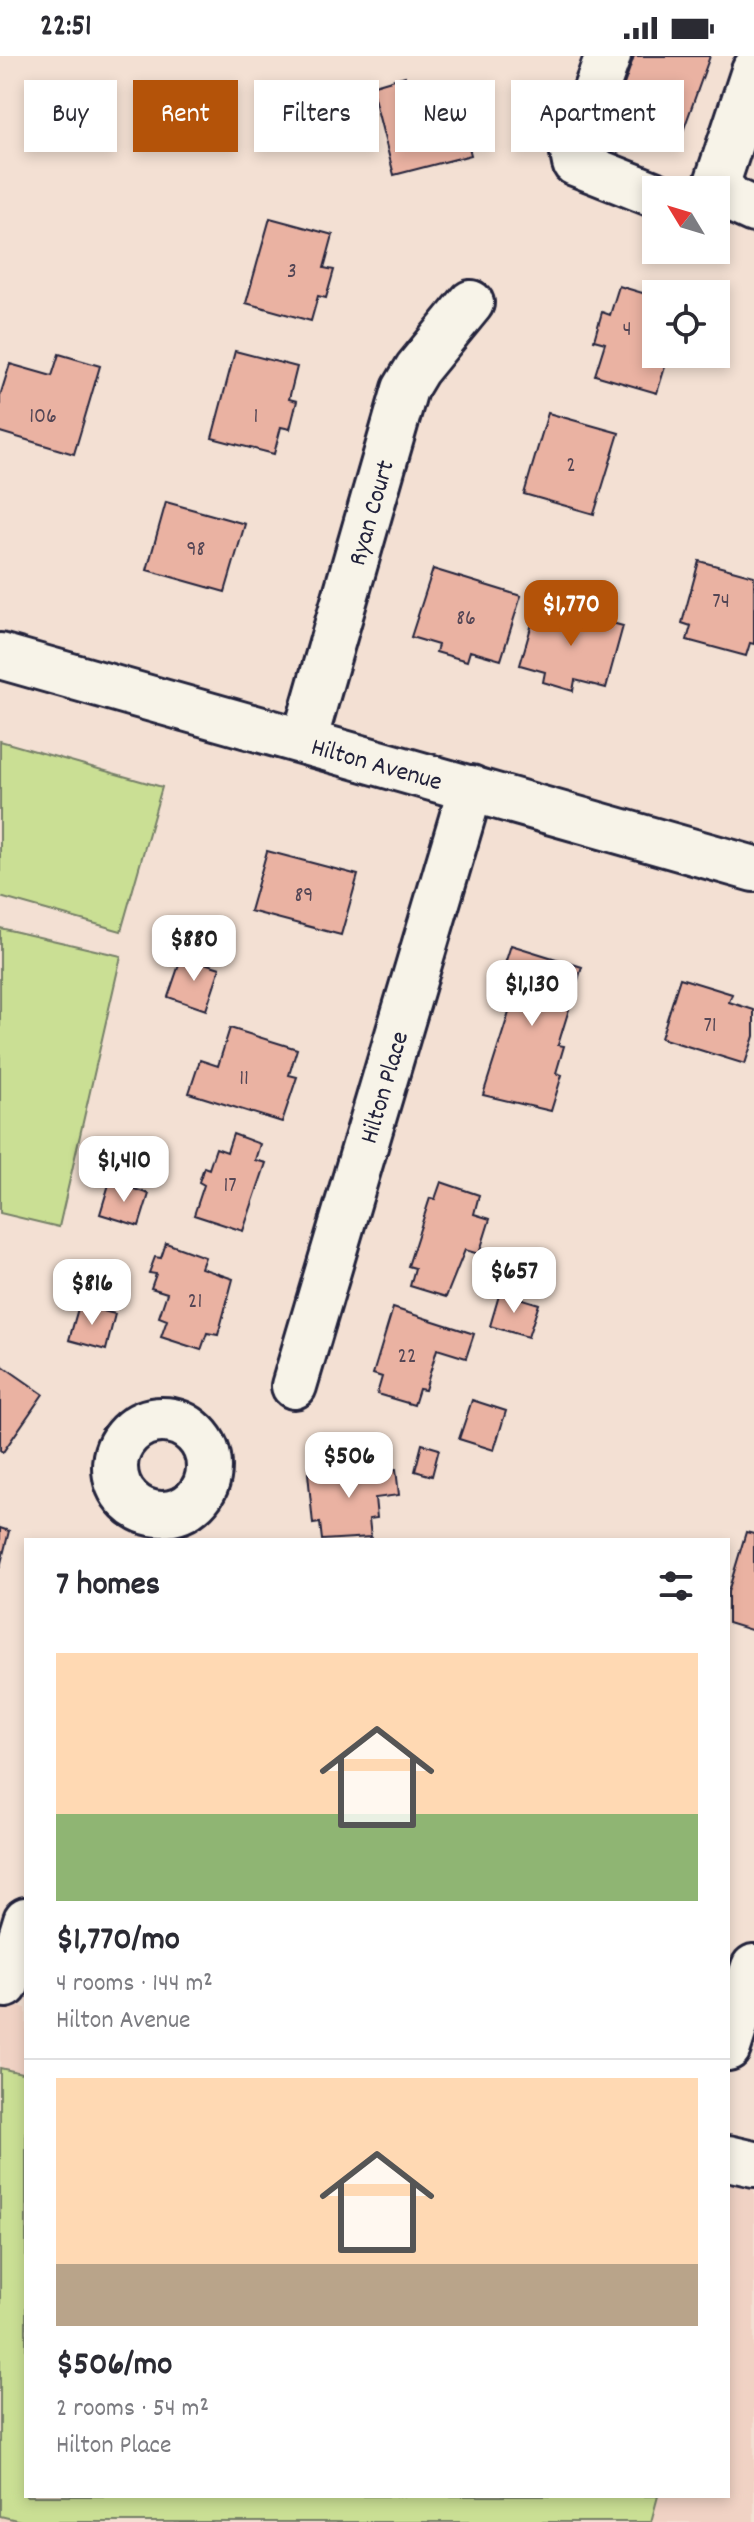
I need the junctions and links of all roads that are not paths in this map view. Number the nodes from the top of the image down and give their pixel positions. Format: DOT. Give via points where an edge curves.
graph roads {
  1 [pos="608,56"];
  2 [pos="754,71"];
  3 [pos="642,189"];
  4 [pos="754,210"];
  5 [pos="471,303"];
  6 [pos="0,656"];
  7 [pos="304,741"];
  8 [pos="471,788"];
  9 [pos="754,869"];
  10 [pos="294,1386"];
  11 [pos="24,1929"];
  12 [pos="754,1967"];
  13 [pos="11,1986"];
  14 [pos="730,2042"];
  15 [pos="730,2158"];
  16 [pos="754,2164"];
  1 -- 3 [label="street" via="573,153 575,163"];
  2 -- 4 [label="street" via="717,183 732,200"];
  5 -- 7 [label="street, Ryan Court" via="405,389"];
  6 -- 7 [label="street, Hilton Avenue"];
  7 -- 8 [label="street, Hilton Avenue"];
  8 -- 9 [label="street, Hilton Avenue"];
  8 -- 10 [label="street, Hilton Place"];
  11 -- 13 [label="street"];
  12 -- 14 [label="street"];
  15 -- 16 [label="street"];
}
